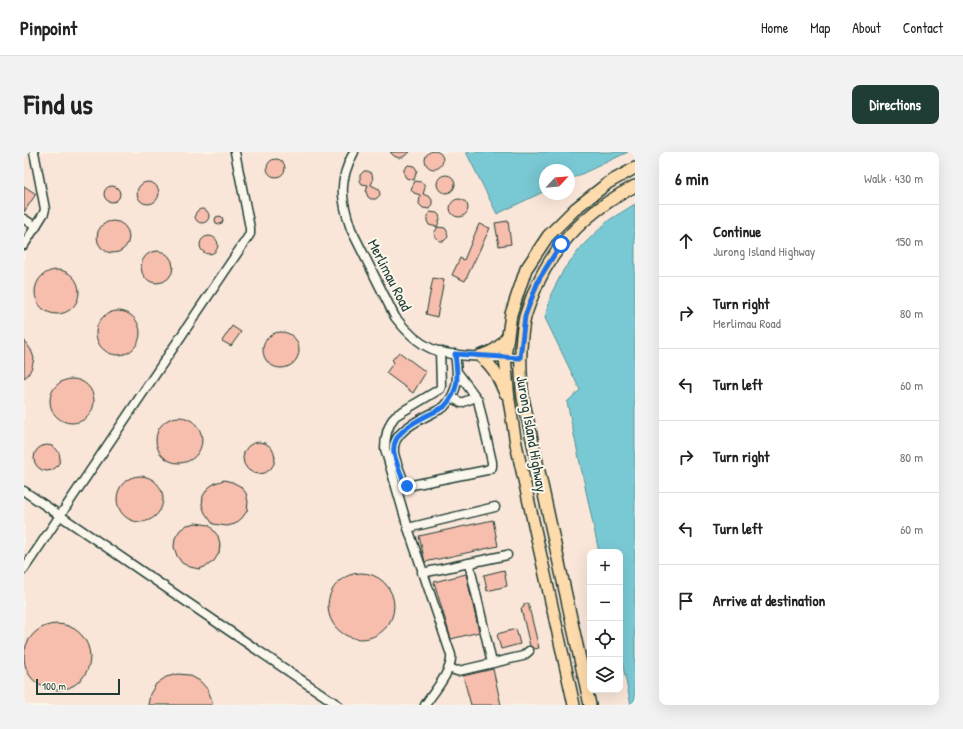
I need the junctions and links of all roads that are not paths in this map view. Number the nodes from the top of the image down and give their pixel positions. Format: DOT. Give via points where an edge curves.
graph roads {
  1 [pos="34,152"];
  2 [pos="235,152"];
  3 [pos="354,152"];
  4 [pos="635,168"];
  5 [pos="635,186"];
  6 [pos="24,219"];
  7 [pos="36,227"];
  8 [pos="24,245"];
  9 [pos="508,337"];
  10 [pos="440,352"];
  11 [pos="455,354"];
  12 [pos="480,356"];
  13 [pos="504,357"];
  14 [pos="520,358"];
  15 [pos="458,373"];
  16 [pos="523,392"];
  17 [pos="508,394"];
  18 [pos="452,397"];
  19 [pos="476,397"];
  20 [pos="510,406"];
  21 [pos="24,491"];
  22 [pos="496,507"];
  23 [pos="60,515"];
  24 [pos="408,528"];
  25 [pos="507,555"];
  26 [pos="469,563"];
  27 [pos="24,569"];
  28 [pos="422,573"];
  29 [pos="529,651"];
  30 [pos="492,663"];
  31 [pos="449,668"];
  32 [pos="338,705"];
  33 [pos="425,705"];
  34 [pos="574,705"];
  35 [pos="590,705"];
  1 -- 7 [label="street" via="45,209"];
  2 -- 23 [label="street" via="250,234"];
  3 -- 10 [label="street, Merlimau Road" via="343,181 344,202 351,229 394,317 412,337"];
  4 -- 9 [label="main road, Jurong Island Highway" via="608,183 576,208 548,236 526,270 511,314"];
  5 -- 14 [label="main road, Jurong Island Highway" via="616,196 586,218 561,244 539,279 525,316"];
  6 -- 7 [label="street"];
  7 -- 8 [label="street"];
  9 -- 12 [label="main road" via="499,348"];
  9 -- 13 [label="main road, Jurong Island Highway"];
  10 -- 11 [label="street, Merlimau Road"];
  10 -- 24 [label="street" via="440,389 394,416 386,432 385,449"];
  11 -- 12 [label="street, Merlimau Road"];
  11 -- 15 [label="street"];
  12 -- 13 [label="street, Merlimau Road"];
  12 -- 20 [label="main road" via="492,366"];
  13 -- 14 [label="street, Merlimau Road"];
  13 -- 17 [label="main road, Jurong Island Highway"];
  14 -- 16 [label="main road, Jurong Island Highway"];
  15 -- 18 [label="street"];
  15 -- 19 [label="street"];
  16 -- 17 [label="main road" via="517,388"];
  16 -- 35 [label="main road, Jurong Island Highway"];
  17 -- 20 [label="main road, Jurong Island Highway"];
  18 -- 19 [label="street" via="461,402"];
  18 -- 19 [label="street" via="444,407 403,430 396,437 394,453 407,486 491,468 492,462"];
  20 -- 34 [label="main road, Jurong Island Highway" via="516,444"];
  21 -- 23 [label="street"];
  22 -- 24 [label="street"];
  23 -- 27 [label="street"];
  23 -- 32 [label="street"];
  24 -- 28 [label="street"];
  25 -- 26 [label="street"];
  26 -- 28 [label="street"];
  26 -- 30 [label="street"];
  28 -- 31 [label="street" via="450,650 452,660"];
  29 -- 30 [label="street" via="523,656"];
  30 -- 31 [label="street" via="457,671"];
  31 -- 33 [label="street"];
}
